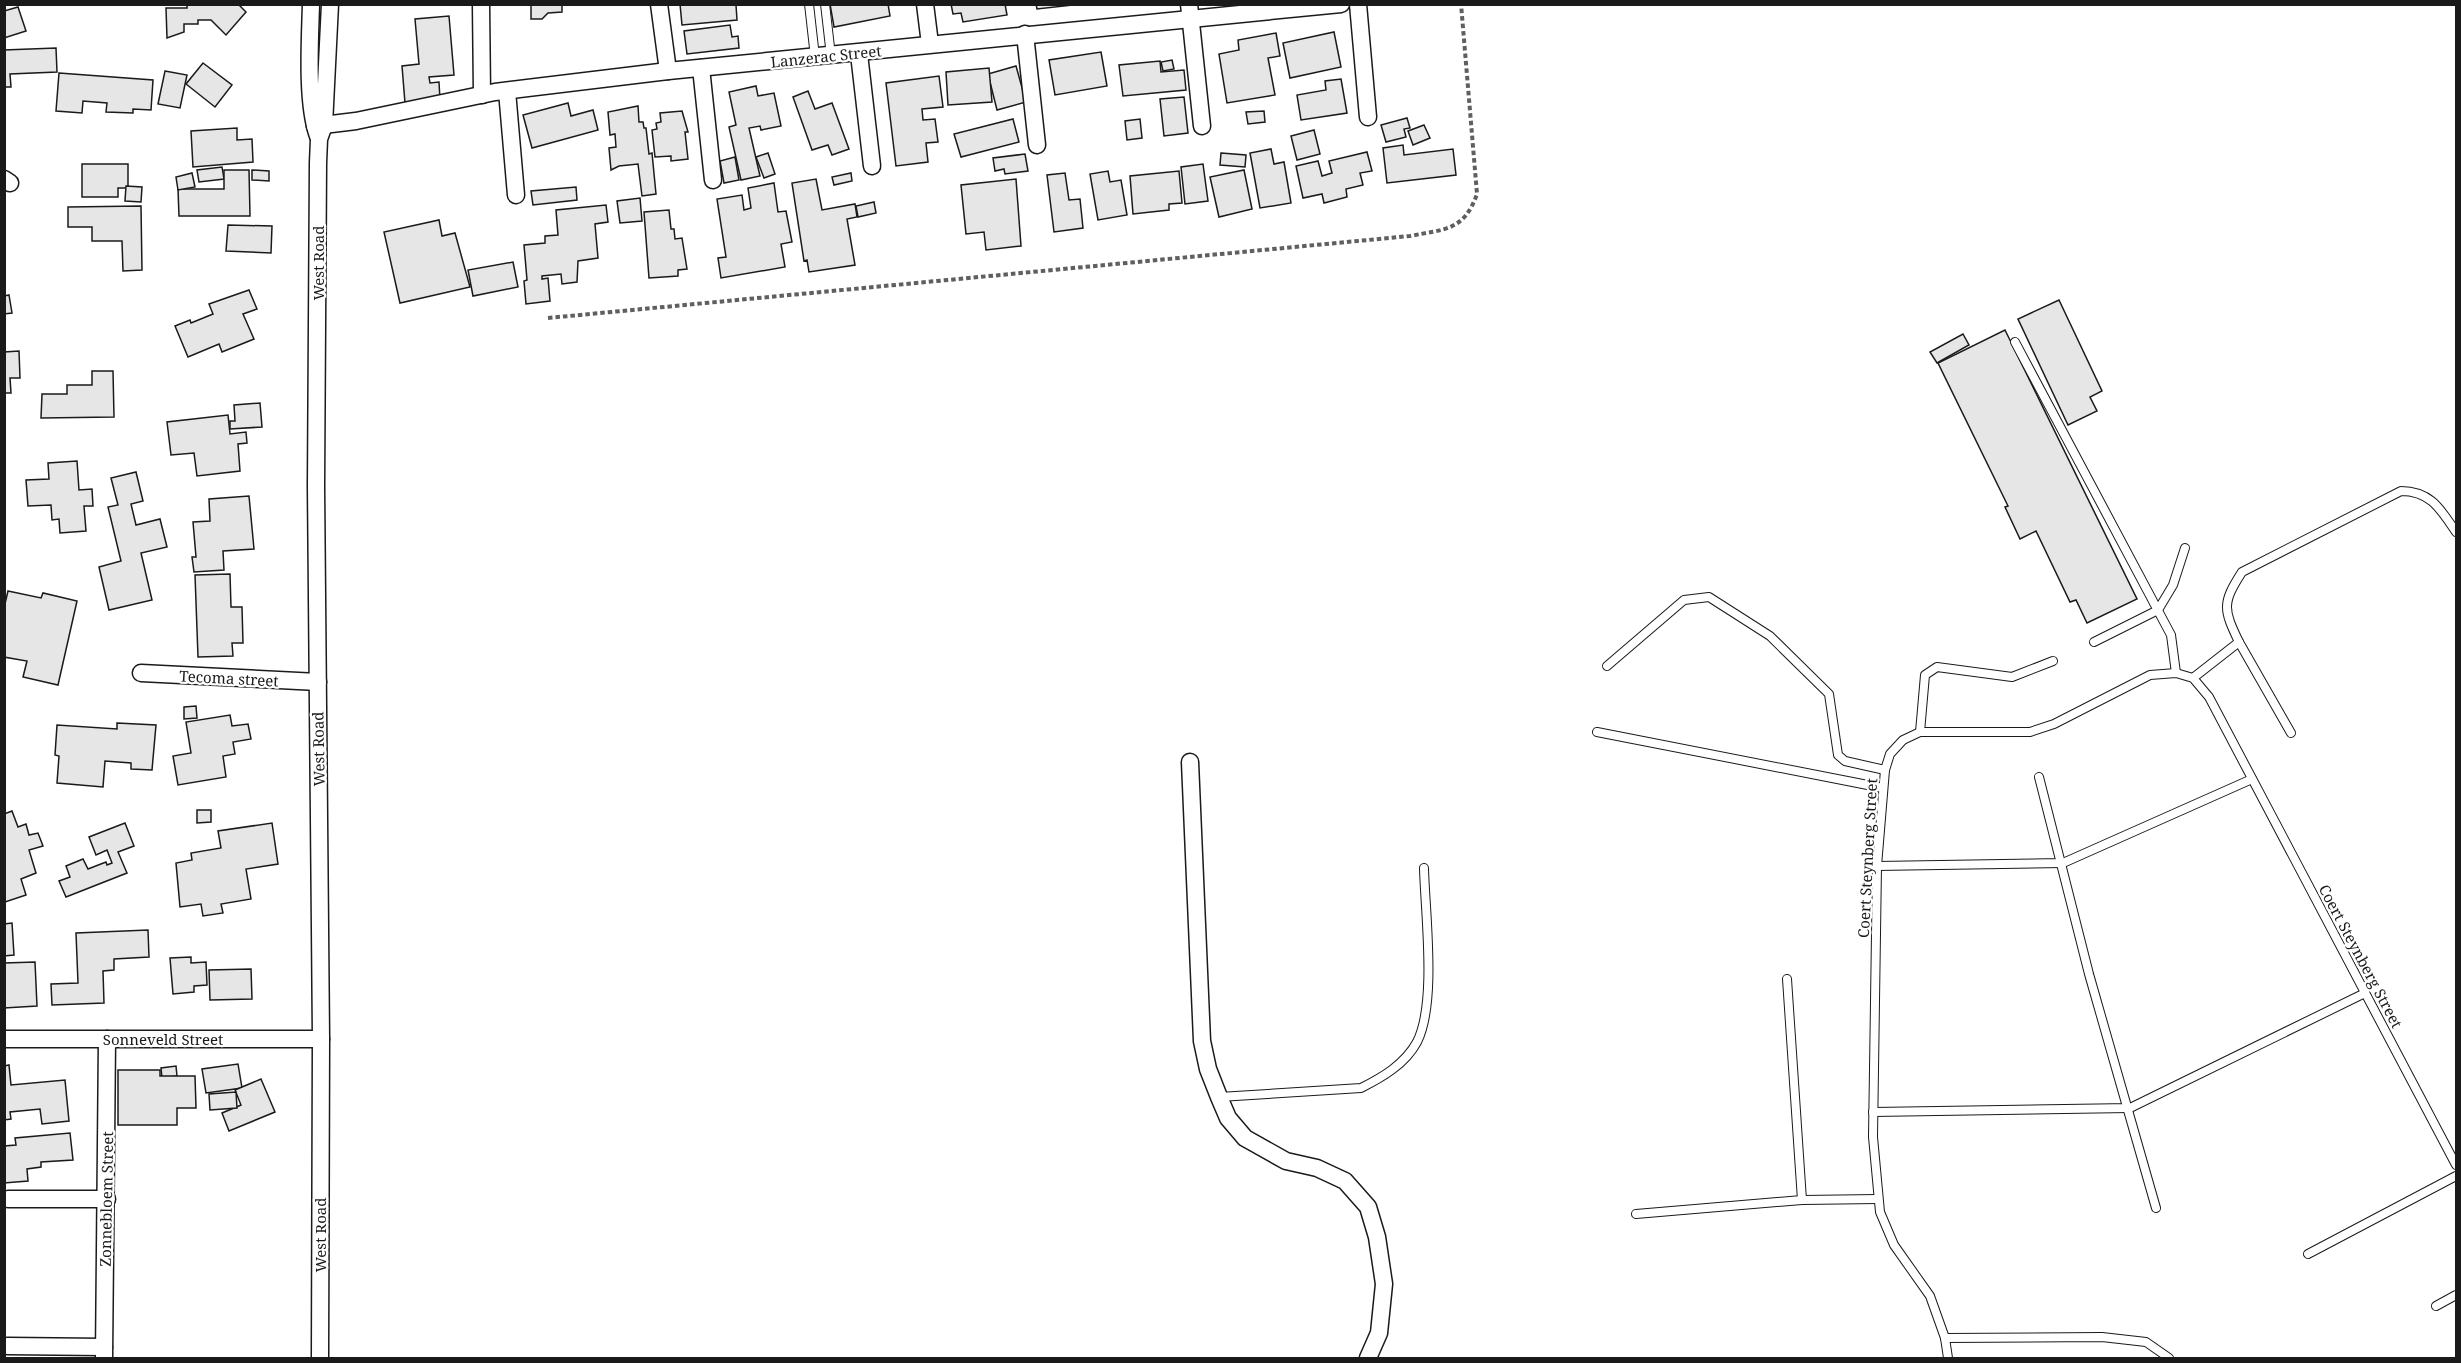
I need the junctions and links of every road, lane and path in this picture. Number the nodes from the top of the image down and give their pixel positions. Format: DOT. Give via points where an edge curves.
graph roads {
  1 [pos="311,4"];
  2 [pos="330,4"];
  3 [pos="481,4"];
  4 [pos="659,4"];
  5 [pos="808,4"];
  6 [pos="825,4"];
  7 [pos="925,4"];
  8 [pos="1341,4"];
  9 [pos="1358,4"];
  10 [pos="1461,4"];
  11 [pos="1190,12"];
  12 [pos="1025,34"];
  13 [pos="930,44"];
  14 [pos="859,54"];
  15 [pos="823,57"];
  16 [pos="701,68"];
  17 [pos="668,71"];
  18 [pos="507,91"];
  19 [pos="482,95"];
  20 [pos="1368,117"];
  21 [pos="1202,126"];
  22 [pos="319,130"];
  23 [pos="1037,145"];
  24 [pos="872,166"];
  25 [pos="713,180"];
  26 [pos="516,195"];
  27 [pos="548,318"];
  28 [pos="2015,342"];
  29 [pos="2457,532"];
  30 [pos="2185,548"];
  31 [pos="2158,610"];
  32 [pos="2094,642"];
  33 [pos="2240,642"];
  34 [pos="2053,661"];
  35 [pos="1607,666"];
  36 [pos="141,673"];
  37 [pos="2176,673"];
  38 [pos="2193,678"];
  39 [pos="318,682"];
  40 [pos="1597,732"];
  41 [pos="1920,732"];
  42 [pos="2291,732"];
  43 [pos="1190,762"];
  44 [pos="1885,770"];
  45 [pos="2039,777"];
  46 [pos="2252,779"];
  47 [pos="1883,788"];
  48 [pos="2063,862"];
  49 [pos="1877,866"];
  50 [pos="1424,868"];
  51 [pos="1787,979"];
  52 [pos="2365,993"];
  53 [pos="4,1039"];
  54 [pos="106,1039"];
  55 [pos="321,1039"];
  56 [pos="1219,1097"];
  57 [pos="2130,1108"];
  58 [pos="1873,1112"];
  59 [pos="2457,1165"];
  60 [pos="2457,1176"];
  61 [pos="8,1199"];
  62 [pos="107,1199"];
  63 [pos="1878,1199"];
  64 [pos="1802,1200"];
  65 [pos="2156,1208"];
  66 [pos="1636,1214"];
  67 [pos="2308,1254"];
  68 [pos="2457,1295"];
  69 [pos="2436,1306"];
  70 [pos="1945,1338"];
  71 [pos="7,1346"];
  72 [pos="104,1353"];
  73 [pos="320,1359"];
  74 [pos="1368,1359"];
  75 [pos="1948,1359"];
  76 [pos="2169,1359"];
  1 -- 22 [label="street, West Road"];
  2 -- 22 [label="street, West Road"];
  3 -- 19 [label="street"];
  4 -- 17 [label="street"];
  5 -- 15 [label="lane"];
  6 -- 15 [label="lane"];
  7 -- 13 [label="street"];
  8 -- 11 [label="street, Lanzerac Street"];
  9 -- 20 [label="street"];
  10 -- 27 [label="path" via="1477,194 1464,220 1450,228 1410,236"];
  11 -- 12 [label="street, Lanzerac Street"];
  11 -- 21 [label="street"];
  12 -- 13 [label="street, Lanzerac Street"];
  12 -- 23 [label="street"];
  13 -- 14 [label="street, Lanzerac Street"];
  14 -- 15 [label="street, Lanzerac Street"];
  14 -- 24 [label="street"];
  15 -- 16 [label="street, Lanzerac Street"];
  16 -- 17 [label="street, Lanzerac Street"];
  16 -- 25 [label="street"];
  17 -- 18 [label="street, Lanzerac Street"];
  18 -- 19 [label="street, Lanzerac Street"];
  18 -- 26 [label="street"];
  19 -- 22 [label="street, Lanzerac Street"];
  22 -- 39 [label="street, West Road"];
  28 -- 31 [label="lane"];
  29 -- 33 [label="lane" via="2433,500 2415,491 2401,491 2242,572 2227,596 2226,615"];
  30 -- 31 [label="lane" via="2173,585"];
  31 -- 32 [label="lane"];
  31 -- 37 [label="lane" via="2171,635"];
  33 -- 38 [label="lane"];
  33 -- 42 [label="lane"];
  34 -- 41 [label="lane" via="2012,677 1937,667 1925,675"];
  35 -- 44 [label="lane" via="1684,600 1709,597 1770,636 1829,694 1838,754 1845,762"];
  36 -- 39 [label="street, Tecoma street"];
  37 -- 38 [label="lane"];
  37 -- 41 [label="lane" via="2150,675 2055,724 2030,732"];
  38 -- 46 [label="lane, Coert Steynberg Street" via="2210,697"];
  39 -- 55 [label="street, West Road"];
  40 -- 47 [label="lane"];
  41 -- 44 [label="lane, Coert Steynberg Street" via="1903,740 1890,754"];
  43 -- 56 [label="street" via="1202,1041"];
  44 -- 47 [label="lane, Coert Steynberg Street"];
  45 -- 48 [label="lane"];
  46 -- 48 [label="lane"];
  46 -- 52 [label="lane, Coert Steynberg Street"];
  47 -- 49 [label="lane, Coert Steynberg Street"];
  48 -- 49 [label="lane"];
  48 -- 57 [label="lane" via="2089,974"];
  49 -- 58 [label="lane, Coert Steynberg Street"];
  50 -- 56 [label="lane" via="1425,1018 1417,1042 1399,1065 1361,1088"];
  51 -- 64 [label="lane"];
  52 -- 57 [label="lane"];
  52 -- 59 [label="lane, Coert Steynberg Street"];
  53 -- 54 [label="street, Sonneveld Street"];
  54 -- 55 [label="street, Sonneveld Street"];
  54 -- 62 [label="street, Zonnebloem Street"];
  55 -- 73 [label="street, West Road"];
  56 -- 74 [label="street" via="1228,1118 1245,1138 1286,1161 1317,1168 1345,1181 1368,1207 1384,1284 1379,1333"];
  57 -- 58 [label="lane"];
  57 -- 65 [label="lane"];
  58 -- 63 [label="lane, Coert Steynberg Street"];
  60 -- 67 [label="lane"];
  61 -- 62 [label="street"];
  62 -- 72 [label="street, Zonnebloem Street"];
  63 -- 64 [label="lane"];
  63 -- 70 [label="lane, Coert Steynberg Street" via="1894,1245 1930,1296"];
  64 -- 66 [label="lane"];
  68 -- 69 [label="lane"];
  70 -- 75 [label="lane, Coert Steynberg Street"];
  70 -- 76 [label="lane" via="2102,1338 2146,1342"];
  71 -- 72 [label="street"];
}
